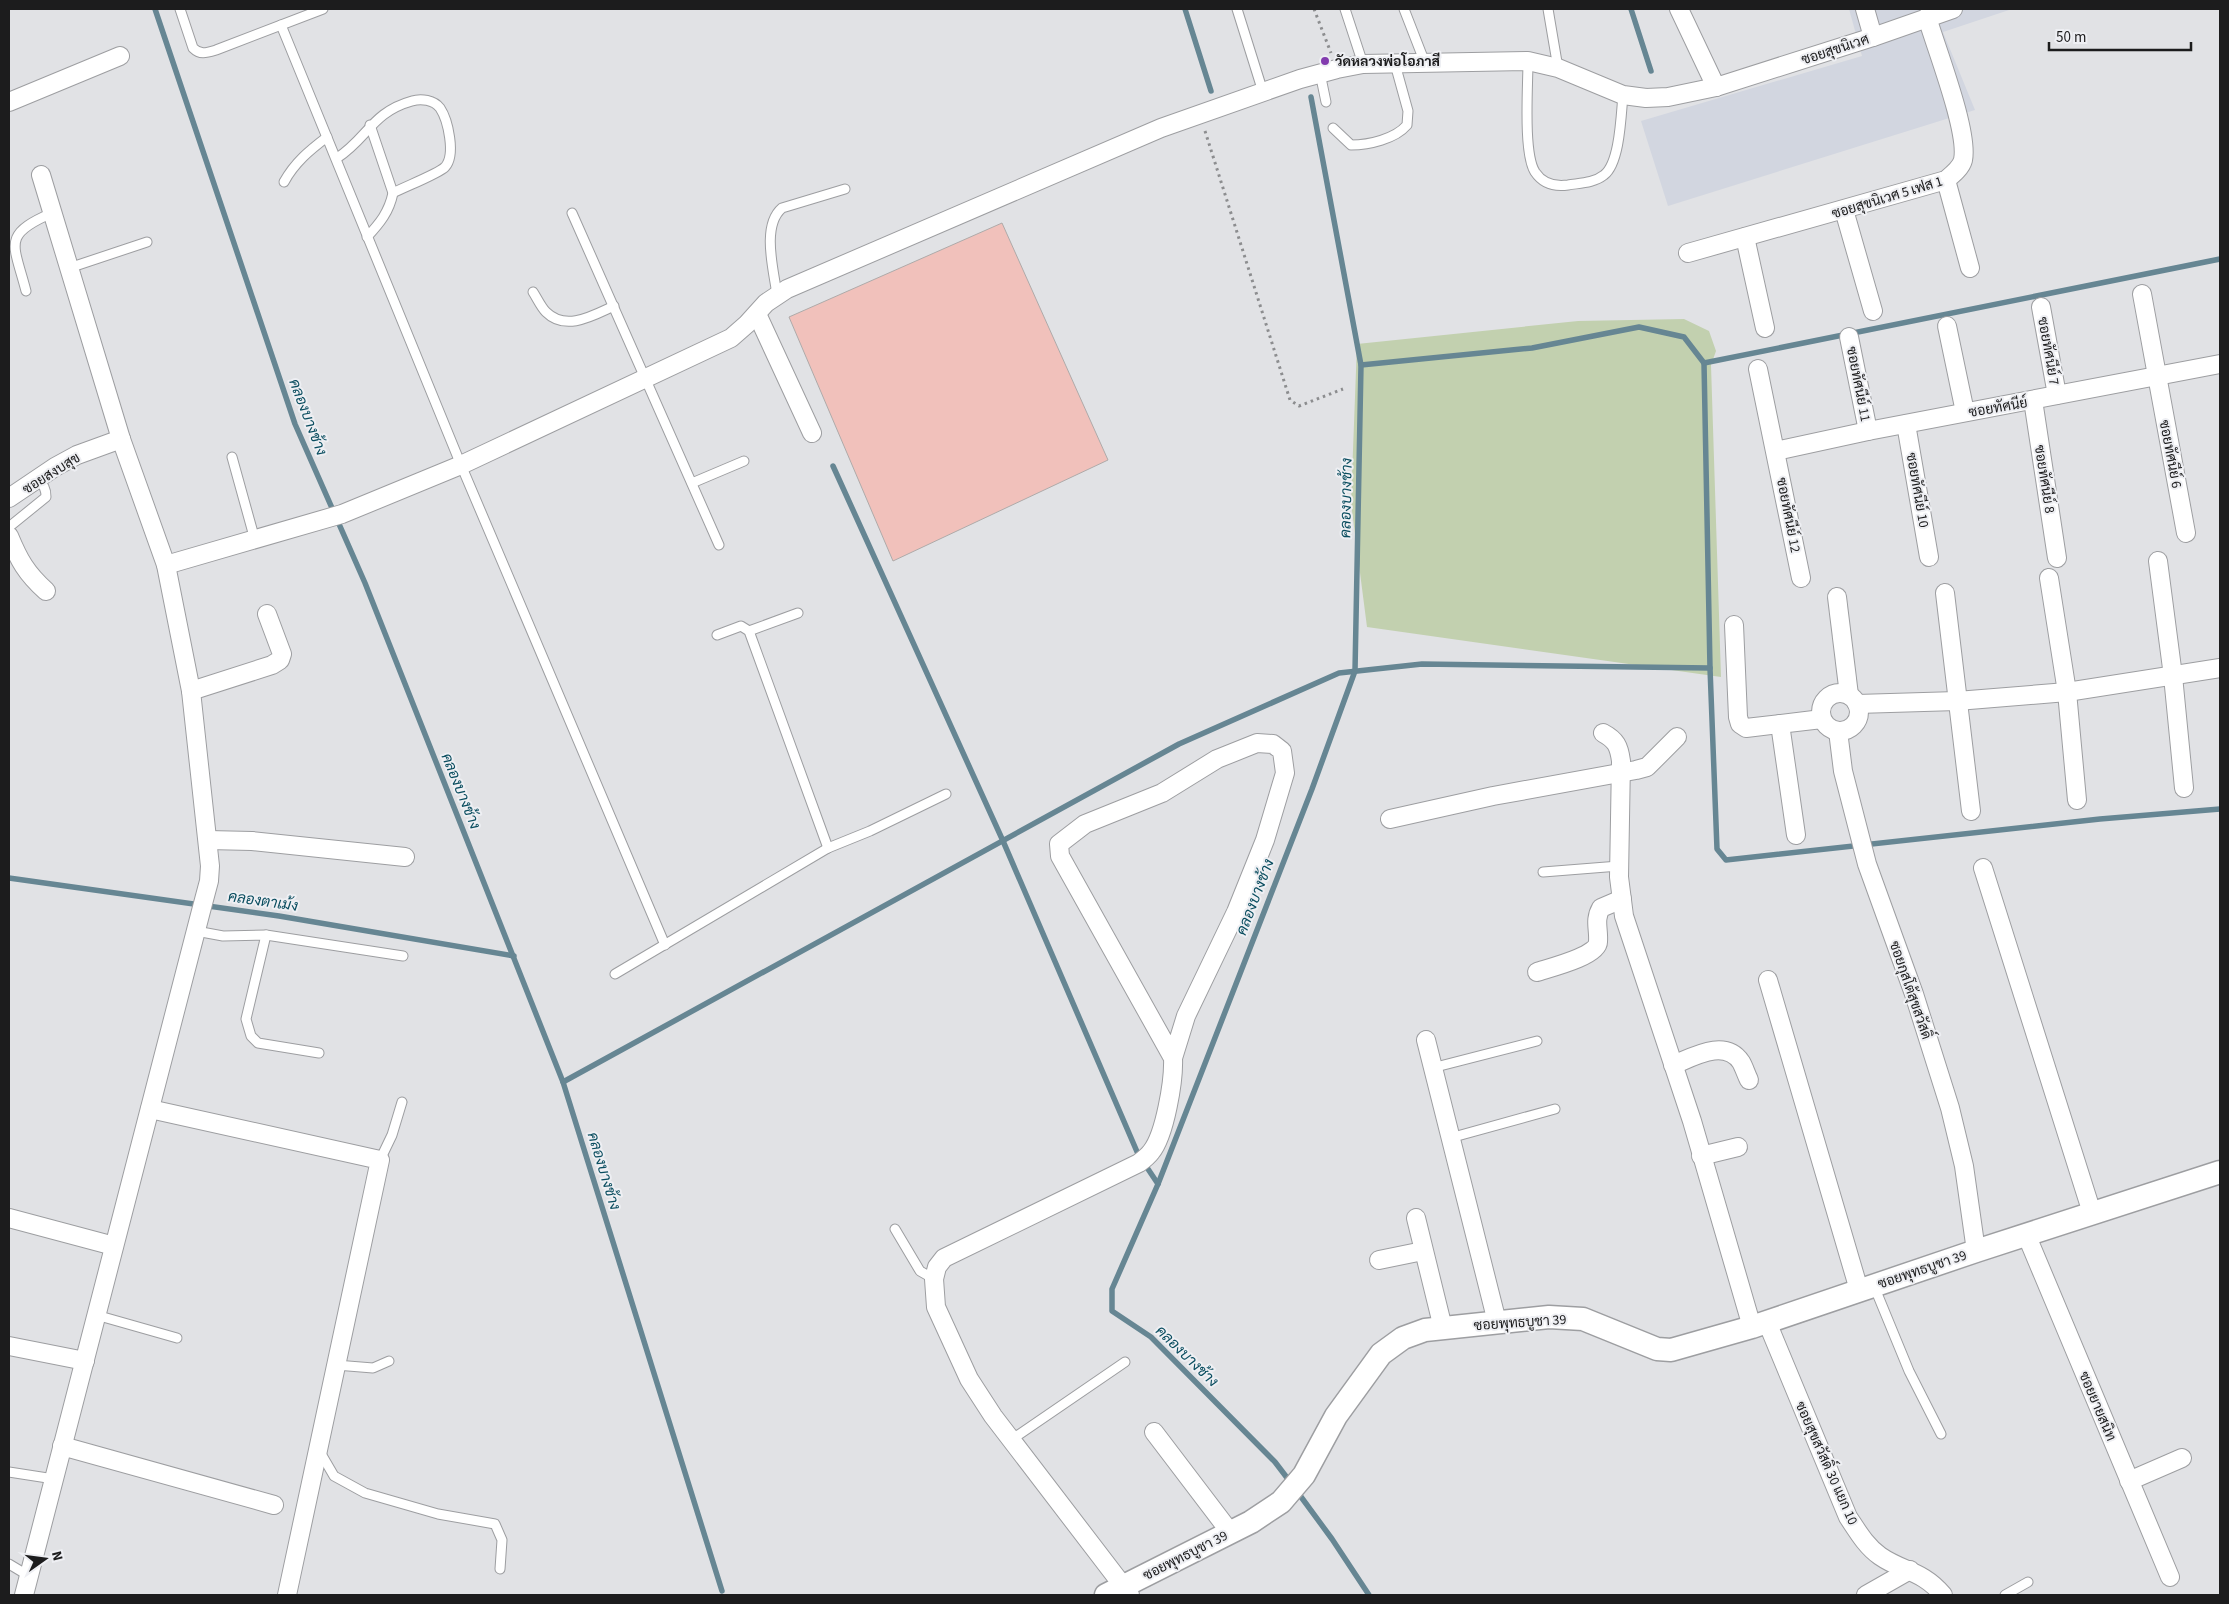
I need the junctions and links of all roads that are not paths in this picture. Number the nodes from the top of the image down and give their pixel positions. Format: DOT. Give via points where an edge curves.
graph roads {
  1 [pos="180,9"];
  2 [pos="323,9"];
  3 [pos="1237,9"];
  4 [pos="1345,9"];
  5 [pos="1404,9"];
  6 [pos="1548,9"];
  7 [pos="1679,9"];
  8 [pos="1864,9"];
  9 [pos="1953,9"];
  10 [pos="1927,17"];
  11 [pos="281,25"];
  12 [pos="1873,37"];
  13 [pos="120,56"];
  14 [pos="1528,61"];
  15 [pos="1425,63"];
  16 [pos="1363,64"];
  17 [pos="1395,64"];
  18 [pos="1558,68"];
  19 [pos="1328,71"];
  20 [pos="1716,87"];
  21 [pos="1263,92"];
  22 [pos="1624,95"];
  23 [pos="9,102"];
  24 [pos="1326,102"];
  25 [pos="370,125"];
  26 [pos="1332,128"];
  27 [pos="327,137"];
  28 [pos="337,158"];
  29 [pos="41,175"];
  30 [pos="1946,180"];
  31 [pos="284,182"];
  32 [pos="845,189"];
  33 [pos="393,193"];
  34 [pos="1844,210"];
  35 [pos="52,213"];
  36 [pos="572,213"];
  37 [pos="367,237"];
  38 [pos="1744,237"];
  39 [pos="147,242"];
  40 [pos="1688,253"];
  41 [pos="69,268"];
  42 [pos="1970,268"];
  43 [pos="26,291"];
  44 [pos="534,292"];
  45 [pos="2142,294"];
  46 [pos="777,295"];
  47 [pos="614,306"];
  48 [pos="2041,307"];
  49 [pos="1873,311"];
  50 [pos="757,314"];
  51 [pos="1947,326"];
  52 [pos="1765,328"];
  53 [pos="1850,337"];
  54 [pos="2220,364"];
  55 [pos="1758,369"];
  56 [pos="2156,375"];
  57 [pos="646,378"];
  58 [pos="2057,395"];
  59 [pos="2033,400"];
  60 [pos="1965,412"];
  61 [pos="1906,424"];
  62 [pos="1868,431"];
  63 [pos="812,433"];
  64 [pos="122,439"];
  65 [pos="1776,451"];
  66 [pos="232,457"];
  67 [pos="744,461"];
  68 [pos="461,465"];
  69 [pos="37,479"];
  70 [pos="692,484"];
  71 [pos="9,498"];
  72 [pos="9,527"];
  73 [pos="2186,533"];
  74 [pos="9,536"];
  75 [pos="255,540"];
  76 [pos="719,545"];
  77 [pos="1929,556"];
  78 [pos="2057,558"];
  79 [pos="2158,561"];
  80 [pos="166,565"];
  81 [pos="1801,578"];
  82 [pos="2049,578"];
  83 [pos="46,591"];
  84 [pos="1945,593"];
  85 [pos="1837,597"];
  86 [pos="798,613"];
  87 [pos="267,614"];
  88 [pos="1734,625"];
  89 [pos="749,631"];
  90 [pos="717,635"];
  91 [pos="2220,668"];
  92 [pos="2172,676"];
  93 [pos="191,691"];
  94 [pos="2067,692"];
  95 [pos="1853,700"];
  96 [pos="1957,701"];
  97 [pos="1822,719"];
  98 [pos="1780,724"];
  99 [pos="1838,731"];
  100 [pos="1603,733"];
  101 [pos="1677,737"];
  102 [pos="1621,774"];
  103 [pos="2184,788"];
  104 [pos="946,794"];
  105 [pos="2078,800"];
  106 [pos="1971,811"];
  107 [pos="1390,819"];
  108 [pos="1796,834"];
  109 [pos="208,840"];
  110 [pos="828,848"];
  111 [pos="405,857"];
  112 [pos="1620,866"];
  113 [pos="1983,868"];
  114 [pos="1543,872"];
  115 [pos="1622,899"];
  116 [pos="196,931"];
  117 [pos="266,935"];
  118 [pos="665,945"];
  119 [pos="403,956"];
  120 [pos="1537,972"];
  121 [pos="615,974"];
  122 [pos="1768,980"];
  123 [pos="1426,1040"];
  124 [pos="1537,1041"];
  125 [pos="319,1053"];
  126 [pos="1173,1058"];
  127 [pos="1673,1065"];
  128 [pos="1432,1068"];
  129 [pos="1749,1080"];
  130 [pos="402,1102"];
  131 [pos="150,1110"];
  132 [pos="1555,1110"];
  133 [pos="1450,1138"];
  134 [pos="1738,1146"];
  135 [pos="1701,1156"];
  136 [pos="380,1160"];
  137 [pos="2220,1172"];
  138 [pos="2092,1213"];
  139 [pos="9,1218"];
  140 [pos="1416,1218"];
  141 [pos="895,1229"];
  142 [pos="2026,1234"];
  143 [pos="114,1246"];
  144 [pos="1423,1251"];
  145 [pos="1976,1251"];
  146 [pos="1379,1260"];
  147 [pos="934,1279"];
  148 [pos="1866,1288"];
  149 [pos="96,1315"];
  150 [pos="1497,1322"];
  151 [pos="1760,1324"];
  152 [pos="1443,1328"];
  153 [pos="177,1338"];
  154 [pos="9,1346"];
  155 [pos="84,1361"];
  156 [pos="389,1361"];
  157 [pos="1125,1362"];
  158 [pos="336,1365"];
  159 [pos="1154,1432"];
  160 [pos="1941,1434"];
  161 [pos="1011,1440"];
  162 [pos="62,1446"];
  163 [pos="318,1449"];
  164 [pos="2182,1458"];
  165 [pos="9,1472"];
  166 [pos="54,1480"];
  167 [pos="2129,1481"];
  168 [pos="274,1505"];
  169 [pos="1230,1532"];
  170 [pos="9,1564"];
  171 [pos="500,1569"];
  172 [pos="1910,1570"];
  173 [pos="29,1576"];
  174 [pos="2170,1578"];
  175 [pos="2028,1582"];
  176 [pos="1120,1592"];
  177 [pos="24,1595"];
  178 [pos="287,1595"];
  179 [pos="1866,1595"];
  180 [pos="1943,1595"];
  181 [pos="2006,1595"];
  1 -- 11 [label="lane" via="193,48 203,53"];
  2 -- 11 [label="lane"];
  3 -- 21 [label="lane"];
  4 -- 16 [label="lane"];
  5 -- 15 [label="lane"];
  6 -- 18 [label="lane"];
  7 -- 20 [label="street"];
  8 -- 12 [label="street"];
  9 -- 10 [label="street, ซอยสุขนิเวศ"];
  10 -- 12 [label="street, ซอยสุขนิเวศ"];
  10 -- 30 [label="street, ซอยสุขนิเวศ 5 เฟส 1" via="1964,148 1963,162"];
  11 -- 27 [label="lane"];
  12 -- 20 [label="street, ซอยสุขนิเวศ"];
  13 -- 23 [label="street"];
  14 -- 15 [label="street, ซอยสุขนิเวศ"];
  14 -- 18 [label="street, ซอยสุขนิเวศ"];
  14 -- 22 [label="lane" via="1529,151 1534,170 1543,181 1557,187 1593,181 1612,166"];
  15 -- 17 [label="street, ซอยสุขนิเวศ"];
  16 -- 17 [label="street, ซอยสุขนิเวศ"];
  16 -- 19 [label="street, ซอยสุขนิเวศ"];
  17 -- 26 [label="lane" via="1408,111 1407,125 1400,133 1363,145 1351,145"];
  18 -- 22 [label="street, ซอยสุขนิเวศ"];
  19 -- 21 [label="street, ซอยสุขนิเวศ"];
  19 -- 24 [label="lane"];
  20 -- 22 [label="street, ซอยสุขนิเวศ" via="1668,97"];
  21 -- 46 [label="street, ซอยสุขนิเวศ" via="1152,132"];
  25 -- 28 [label="lane" via="350,150"];
  25 -- 33 [label="lane"];
  25 -- 33 [label="lane" via="385,112 412,100 427,100 440,107 448,127 449,158 444,167"];
  27 -- 28 [label="lane"];
  27 -- 31 [label="lane" via="308,151"];
  28 -- 37 [label="lane"];
  29 -- 35 [label="street"];
  30 -- 34 [label="street, ซอยสุขนิเวศ 5 เฟส 1"];
  30 -- 42 [label="street"];
  32 -- 46 [label="lane" via="782,208 776,213 770,226"];
  33 -- 37 [label="lane" via="383,220"];
  34 -- 38 [label="street, ซอยสุขนิเวศ 5 เฟส 1"];
  34 -- 49 [label="street"];
  35 -- 41 [label="street"];
  35 -- 43 [label="lane" via="20,231 14,244"];
  36 -- 47 [label="lane"];
  37 -- 68 [label="lane"];
  38 -- 40 [label="street, ซอยสุขนิเวศ 5 เฟส 1"];
  38 -- 52 [label="street"];
  39 -- 41 [label="lane"];
  41 -- 64 [label="street"];
  44 -- 47 [label="lane" via="547,313 565,321 585,320"];
  45 -- 56 [label="street, ซอยทัศนีย์ 6"];
  46 -- 50 [label="street, ซอยสุขนิเวศ"];
  47 -- 57 [label="lane"];
  48 -- 58 [label="street, ซอยทัศนีย์ 7"];
  50 -- 57 [label="street, ซอยสุขนิเวศ" via="731,338"];
  50 -- 63 [label="street"];
  51 -- 60 [label="street"];
  53 -- 62 [label="street, ซอยทัศนีย์ 11"];
  54 -- 56 [label="street, ซอยทัศนีย์"];
  55 -- 65 [label="street, ซอยทัศนีย์ 12"];
  56 -- 58 [label="street, ซอยทัศนีย์"];
  56 -- 73 [label="street, ซอยทัศนีย์ 6"];
  57 -- 68 [label="street, ซอยสุขนิเวศ"];
  57 -- 70 [label="lane"];
  58 -- 59 [label="street, ซอยทัศนีย์"];
  59 -- 60 [label="street, ซอยทัศนีย์"];
  59 -- 78 [label="street, ซอยทัศนีย์ 8"];
  60 -- 61 [label="street, ซอยทัศนีย์"];
  61 -- 62 [label="street, ซอยทัศนีย์"];
  61 -- 77 [label="street, ซอยทัศนีย์ 10"];
  62 -- 65 [label="street, ซอยทัศนีย์"];
  64 -- 69 [label="street, ซอยสงบสุข" via="76,455"];
  64 -- 80 [label="street"];
  65 -- 81 [label="street, ซอยทัศนีย์ 12"];
  66 -- 75 [label="lane"];
  67 -- 70 [label="lane"];
  68 -- 75 [label="street, ซอยสุขนิเวศ" via="342,514"];
  68 -- 118 [label="lane"];
  69 -- 71 [label="street, ซอยสงบสุข"];
  69 -- 72 [label="lane" via="43,484 46,497"];
  70 -- 76 [label="lane"];
  74 -- 83 [label="street" via="21,564"];
  75 -- 80 [label="street, ซอยสุขนิเวศ"];
  79 -- 92 [label="street"];
  80 -- 93 [label="street"];
  82 -- 94 [label="street"];
  84 -- 96 [label="street"];
  85 -- 95 [label="street"];
  86 -- 89 [label="lane"];
  87 -- 93 [label="street" via="282,654 280,660"];
  88 -- 98 [label="street" via="1740,724 1746,728"];
  89 -- 90 [label="lane" via="742,626"];
  89 -- 110 [label="lane"];
  91 -- 92 [label="street"];
  92 -- 94 [label="street"];
  92 -- 103 [label="street"];
  93 -- 109 [label="street"];
  94 -- 96 [label="street"];
  94 -- 105 [label="street"];
  95 -- 96 [label="street"];
  95 -- 97 [label="street" via="1834,694 1827,698 1821,711"];
  95 -- 99 [label="street" via="1858,717 1844,731"];
  96 -- 106 [label="street"];
  97 -- 98 [label="street"];
  97 -- 99 [label="street"];
  98 -- 108 [label="street"];
  99 -- 145 [label="street, ซอยกุสโต้สุขสวัสดิ์" via="1843,772 1867,864 1914,994 1950,1108 1964,1166"];
  100 -- 102 [label="street, ซอยสุขสวัสดิ์ 30 แยก 10" via="1614,738 1618,745"];
  101 -- 102 [label="street" via="1647,767"];
  102 -- 107 [label="street" via="1494,796"];
  102 -- 112 [label="street, ซอยสุขสวัสดิ์ 30 แยก 10"];
  104 -- 110 [label="lane"];
  109 -- 111 [label="street" via="252,841"];
  109 -- 116 [label="street" via="209,881"];
  110 -- 118 [label="lane"];
  112 -- 114 [label="lane"];
  112 -- 115 [label="street, ซอยสุขสวัสดิ์ 30 แยก 10"];
  113 -- 138 [label="street"];
  115 -- 120 [label="street" via="1601,908 1597,916 1599,944 1595,949 1580,958"];
  115 -- 127 [label="street, ซอยสุขสวัสดิ์ 30 แยก 10" via="1624,916"];
  116 -- 117 [label="lane" via="223,936"];
  116 -- 131 [label="street"];
  117 -- 119 [label="lane"];
  117 -- 125 [label="lane" via="246,1019 250,1036 258,1043"];
  118 -- 121 [label="lane"];
  122 -- 148 [label="street"];
  123 -- 128 [label="street"];
  124 -- 128 [label="lane"];
  126 -- 126 [label="street" via="1186,1016 1236,912 1265,840 1285,773 1282,751 1273,744 1257,743 1217,759 1162,793 1085,824 1059,844 1060,856"];
  126 -- 147 [label="street" via="1174,1079 1159,1139 1145,1158 944,1258"];
  127 -- 129 [label="street" via="1721,1050 1730,1052 1740,1061"];
  127 -- 135 [label="street, ซอยสุขสวัสดิ์ 30 แยก 10"];
  128 -- 133 [label="street"];
  130 -- 136 [label="lane"];
  131 -- 136 [label="street"];
  131 -- 143 [label="street"];
  132 -- 133 [label="lane"];
  133 -- 150 [label="street"];
  134 -- 135 [label="street"];
  135 -- 151 [label="street, ซอยสุขสวัสดิ์ 30 แยก 10"];
  136 -- 158 [label="street"];
  137 -- 138 [label="street, ซอยพุทธบูชา 39"];
  138 -- 142 [label="street, ซอยพุทธบูชา 39"];
  139 -- 143 [label="street"];
  140 -- 144 [label="street"];
  141 -- 147 [label="lane" via="920,1271"];
  142 -- 145 [label="street, ซอยพุทธบูชา 39"];
  142 -- 167 [label="street, ซอยยายสนิท"];
  143 -- 149 [label="street"];
  144 -- 146 [label="street"];
  144 -- 152 [label="street"];
  145 -- 148 [label="street, ซอยพุทธบูชา 39"];
  147 -- 161 [label="street" via="936,1307 968,1379"];
  148 -- 151 [label="street, ซอยพุทธบูชา 39"];
  148 -- 160 [label="lane"];
  149 -- 153 [label="lane"];
  149 -- 155 [label="street"];
  150 -- 151 [label="street, ซอยพุทธบูชา 39" via="1549,1317 1583,1319 1657,1349 1671,1350"];
  150 -- 152 [label="street, ซอยพุทธบูชา 39"];
  151 -- 172 [label="street, ซอยสุขสวัสดิ์ 30 แยก 10" via="1848,1517 1864,1541 1881,1557"];
  152 -- 169 [label="street, ซอยพุทธบูชา 39" via="1424,1330 1403,1338 1381,1354 1336,1416 1304,1475 1282,1502"];
  154 -- 155 [label="street"];
  155 -- 162 [label="street"];
  156 -- 158 [label="lane" via="373,1368"];
  157 -- 161 [label="lane"];
  158 -- 163 [label="street"];
  159 -- 169 [label="street"];
  161 -- 176 [label="street"];
  162 -- 166 [label="street"];
  162 -- 168 [label="street"];
  163 -- 171 [label="lane" via="334,1476 364,1493 438,1514 495,1524 502,1540"];
  163 -- 178 [label="street"];
  164 -- 167 [label="street"];
  165 -- 166 [label="lane"];
  166 -- 173 [label="street"];
  167 -- 174 [label="street, ซอยยายสนิท"];
  169 -- 176 [label="street, ซอยพุทธบูชา 39"];
  170 -- 173 [label="lane"];
  172 -- 179 [label="street"];
  172 -- 180 [label="street, ซอยสุขสวัสดิ์ 30 แยก 10"];
  173 -- 177 [label="street"];
  175 -- 181 [label="lane"];
}
